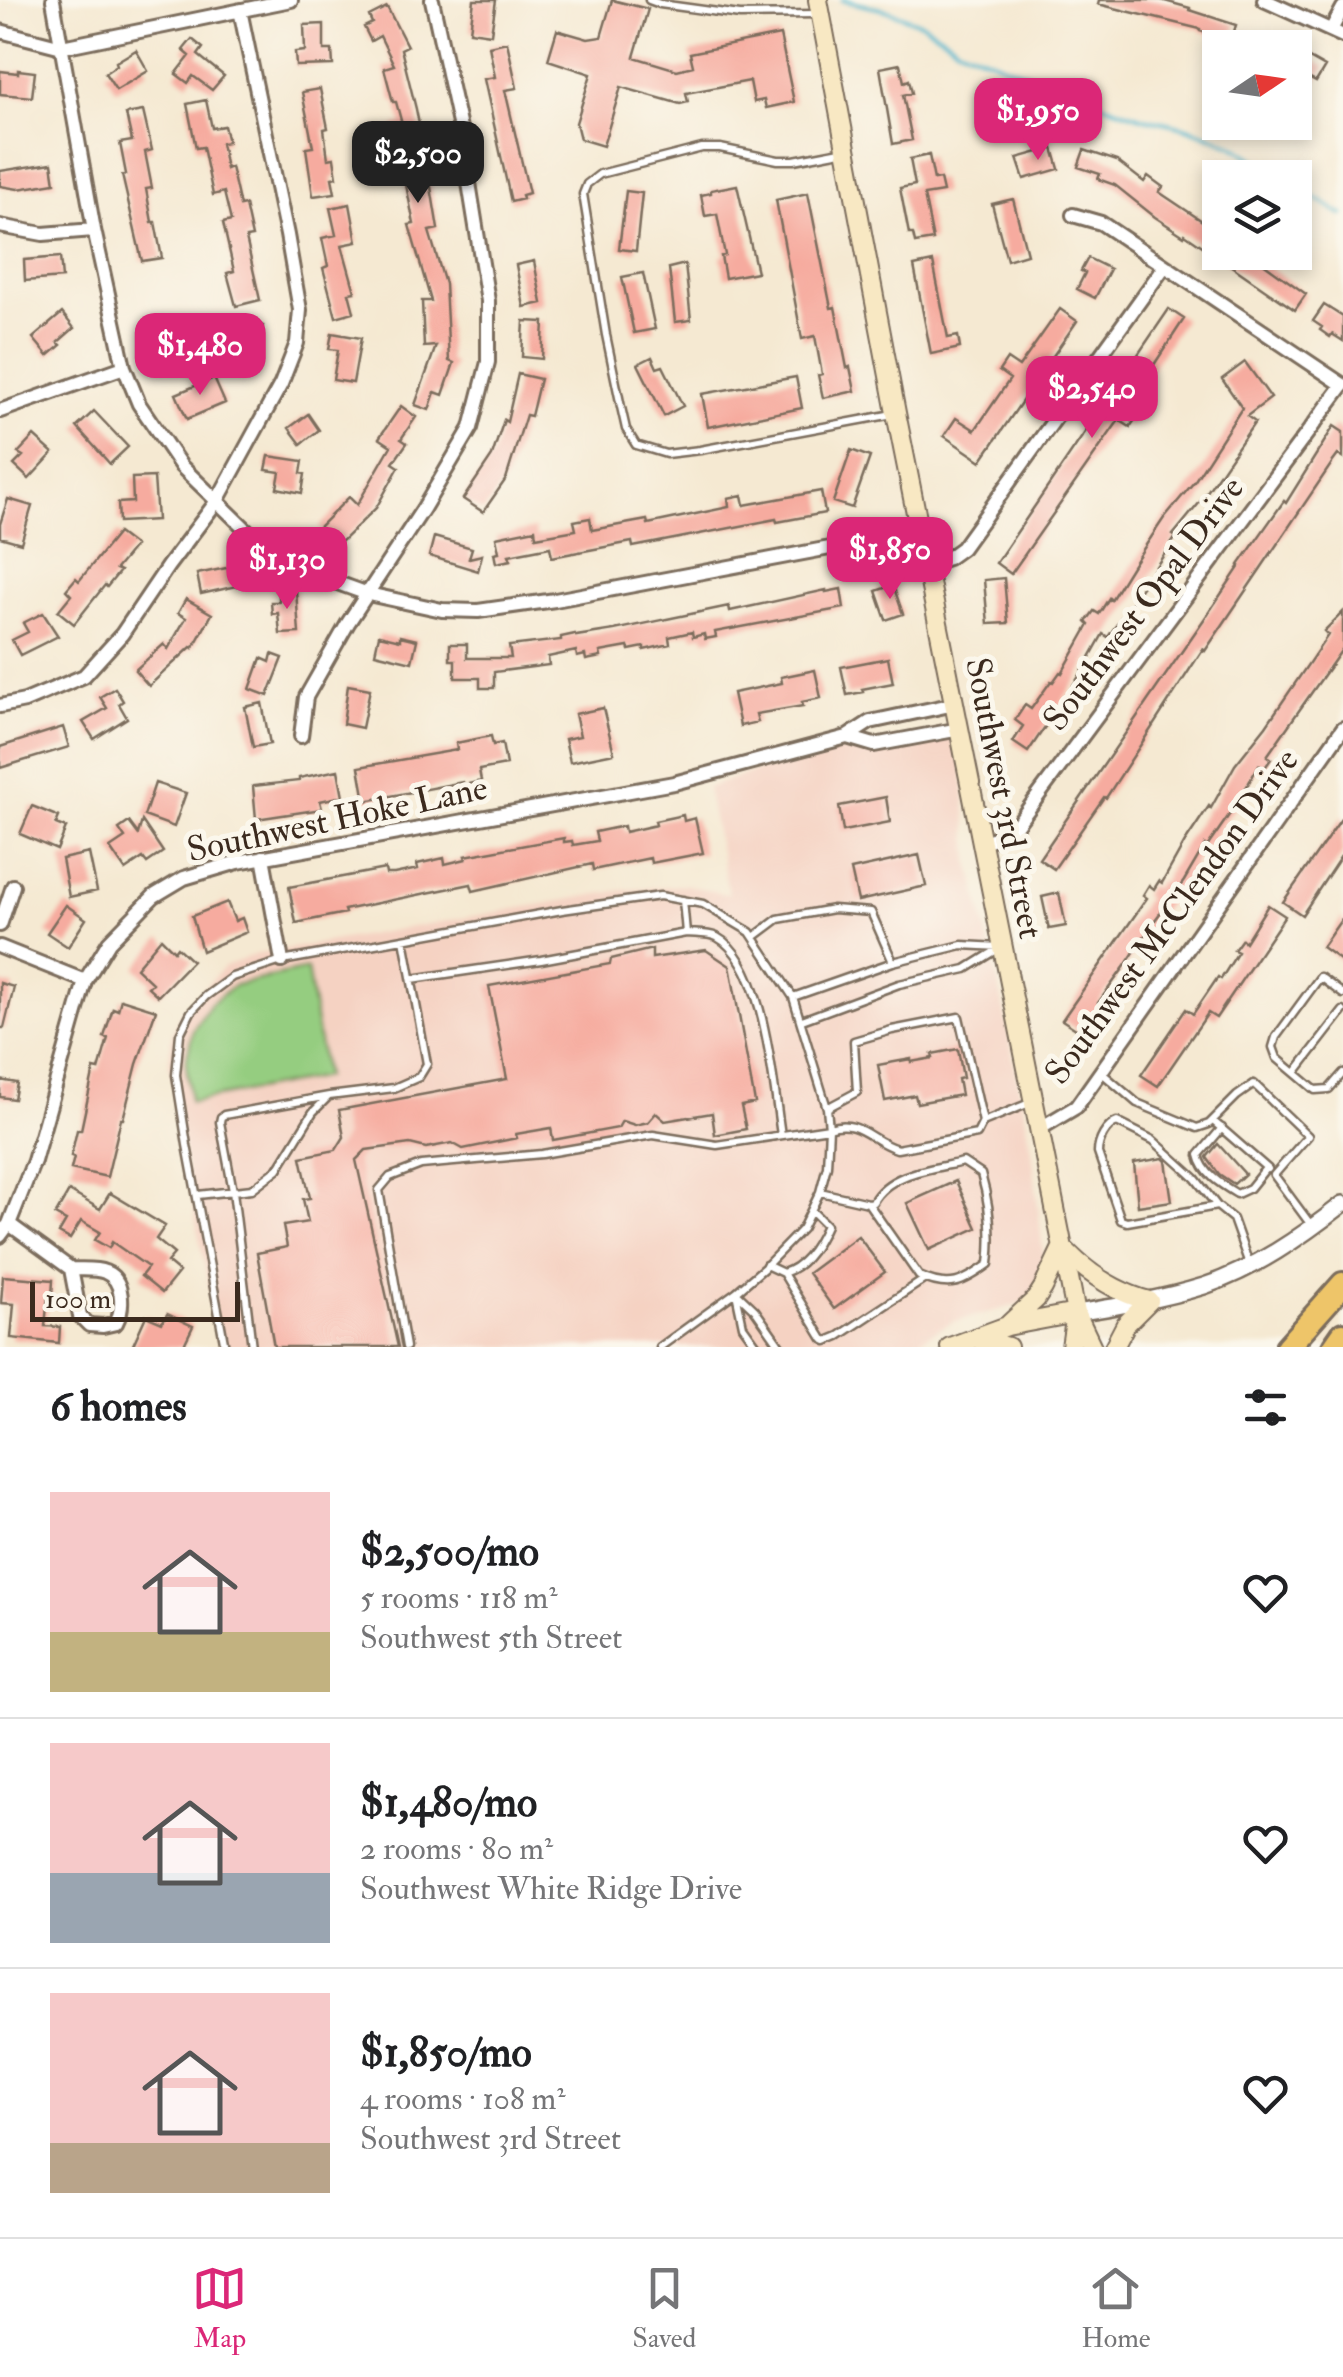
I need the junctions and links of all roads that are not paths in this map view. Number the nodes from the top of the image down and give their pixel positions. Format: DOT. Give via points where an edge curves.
graph roads {
  1 [pos="53,0"];
  2 [pos="291,0"];
  3 [pos="432,0"];
  4 [pos="649,0"];
  5 [pos="1264,0"];
  6 [pos="819,7"];
  7 [pos="1343,8"];
  8 [pos="240,10"];
  9 [pos="0,31"];
  10 [pos="1337,33"];
  11 [pos="62,47"];
  12 [pos="847,150"];
  13 [pos="1074,216"];
  14 [pos="0,226"];
  15 [pos="94,230"];
  16 [pos="1164,267"];
  17 [pos="124,367"];
  18 [pos="1343,385"];
  19 [pos="0,410"];
  20 [pos="896,413"];
  21 [pos="217,501"];
  22 [pos="920,531"];
  23 [pos="926,565"];
  24 [pos="368,594"];
  25 [pos="955,704"];
  26 [pos="0,706"];
  27 [pos="1343,728"];
  28 [pos="960,730"];
  29 [pos="301,736"];
  30 [pos="846,737"];
  31 [pos="982,843"];
  32 [pos="263,858"];
  33 [pos="13,886"];
  34 [pos="683,900"];
  35 [pos="0,924"];
  36 [pos="686,933"];
  37 [pos="754,937"];
  38 [pos="404,938"];
  39 [pos="0,947"];
  40 [pos="1001,947"];
  41 [pos="282,961"];
  42 [pos="893,962"];
  43 [pos="412,980"];
  44 [pos="85,981"];
  45 [pos="1343,994"];
  46 [pos="793,997"];
  47 [pos="1343,1011"];
  48 [pos="801,1020"];
  49 [pos="1102,1073"];
  50 [pos="1343,1073"];
  51 [pos="1296,1074"];
  52 [pos="328,1096"];
  53 [pos="1033,1102"];
  54 [pos="827,1108"];
  55 [pos="1213,1121"];
  56 [pos="983,1122"];
  57 [pos="828,1128"];
  58 [pos="1222,1128"];
  59 [pos="1039,1129"];
  60 [pos="782,1134"];
  61 [pos="1266,1168"];
  62 [pos="1274,1174"];
  63 [pos="233,1190"];
  64 [pos="820,1192"];
  65 [pos="198,1195"];
  66 [pos="868,1204"];
  67 [pos="1343,1204"];
  68 [pos="1217,1206"];
  69 [pos="812,1211"];
  70 [pos="1313,1228"];
  71 [pos="4,1230"];
  72 [pos="1063,1247"];
  73 [pos="766,1265"];
  74 [pos="1250,1265"];
  75 [pos="72,1269"];
  76 [pos="783,1273"];
  77 [pos="926,1279"];
  78 [pos="1343,1284"];
  79 [pos="736,1292"];
  80 [pos="1149,1301"];
  81 [pos="1076,1312"];
  82 [pos="1007,1326"];
  83 [pos="1343,1334"];
  84 [pos="971,1341"];
  85 [pos="225,1347"];
  86 [pos="252,1347"];
  87 [pos="406,1347"];
  88 [pos="660,1347"];
  89 [pos="758,1347"];
  90 [pos="782,1347"];
  91 [pos="950,1347"];
  92 [pos="1008,1347"];
  93 [pos="1071,1347"];
  94 [pos="1092,1347"];
  95 [pos="1114,1347"];
  96 [pos="1287,1347"];
  97 [pos="1334,1347"];
  1 -- 11 [label="street"];
  2 -- 8 [label="street"];
  3 -- 24 [label="street" via="488,302 488,362 470,428"];
  4 -- 6 [label="lane" via="740,15"];
  5 -- 10 [label="street"];
  6 -- 12 [label="main road, Southwest 3rd Street"];
  7 -- 10 [label="street"];
  8 -- 11 [label="street"];
  8 -- 21 [label="street" via="300,310 297,343 281,384"];
  9 -- 11 [label="street"];
  11 -- 15 [label="street"];
  12 -- 20 [label="main road, Southwest 3rd Street"];
  12 -- 20 [label="lane" via="778,160 702,148 600,174 587,184 583,194 606,336 626,429 636,445 649,450 700,450"];
  13 -- 16 [label="street" via="1101,223"];
  14 -- 15 [label="street" via="43,234"];
  15 -- 17 [label="street"];
  16 -- 18 [label="street"];
  16 -- 23 [label="street" via="962,548"];
  17 -- 19 [label="street"];
  17 -- 21 [label="street" via="156,431"];
  18 -- 31 [label="street, Southwest Opal Drive" via="1012,831"];
  20 -- 22 [label="main road, Southwest 3rd Street"];
  21 -- 24 [label="street" via="257,540 321,577"];
  21 -- 26 [label="street" via="84,676"];
  22 -- 23 [label="main road, Southwest 3rd Street"];
  22 -- 24 [label="street" via="478,611"];
  23 -- 25 [label="main road, Southwest 3rd Street"];
  24 -- 29 [label="street" via="306,697"];
  25 -- 28 [label="main road, Southwest 3rd Street"];
  25 -- 30 [label="street, Southwest Hoke Lane" via="870,722"];
  27 -- 49 [label="street, Southwest McClendon Drive"];
  28 -- 30 [label="street, Southwest Hoke Lane" via="874,744"];
  28 -- 31 [label="main road, Southwest 3rd Street"];
  30 -- 32 [label="street, Southwest Hoke Lane" via="674,783"];
  31 -- 40 [label="main road, Southwest 3rd Street"];
  32 -- 41 [label="street"];
  32 -- 44 [label="street, Southwest Hoke Lane" via="207,869 154,896 109,942"];
  33 -- 35 [label="street"];
  34 -- 36 [label="lane"];
  34 -- 37 [label="lane" via="703,904"];
  34 -- 38 [label="lane" via="660,896"];
  36 -- 43 [label="lane"];
  36 -- 60 [label="lane" via="713,935 733,948 751,982"];
  37 -- 42 [label="lane" via="778,919 833,909 871,912"];
  37 -- 46 [label="lane"];
  38 -- 41 [label="lane"];
  38 -- 43 [label="lane"];
  39 -- 44 [label="street"];
  40 -- 42 [label="lane" via="962,946"];
  40 -- 48 [label="lane" via="966,970 899,984"];
  40 -- 53 [label="main road, Southwest 3rd Street"];
  41 -- 65 [label="lane" via="232,978 206,996 180,1034 176,1076"];
  42 -- 46 [label="lane"];
  43 -- 52 [label="lane" via="427,1064 418,1078 394,1088"];
  44 -- 71 [label="street, Southwest Hoke Lane" via="39,1144"];
  45 -- 51 [label="lane" via="1320,977 1276,1037 1276,1058"];
  46 -- 48 [label="lane"];
  47 -- 51 [label="lane"];
  48 -- 54 [label="lane"];
  49 -- 55 [label="lane" via="1136,1103 1197,1128"];
  49 -- 59 [label="street, Southwest McClendon Drive" via="1076,1107"];
  50 -- 51 [label="lane" via="1323,1091"];
  52 -- 63 [label="lane" via="278,1169 252,1189"];
  52 -- 63 [label="lane" via="224,1114"];
  53 -- 56 [label="lane"];
  53 -- 59 [label="main road, Southwest 3rd Street"];
  54 -- 56 [label="lane" via="857,1092 854,1041 959,1017"];
  54 -- 57 [label="lane"];
  55 -- 58 [label="lane"];
  55 -- 62 [label="lane" via="1254,1084 1308,1136"];
  56 -- 57 [label="lane" via="977,1134 897,1148 849,1124"];
  57 -- 60 [label="lane"];
  57 -- 64 [label="lane"];
  58 -- 61 [label="lane"];
  58 -- 61 [label="lane" via="1199,1156 1220,1184 1237,1194"];
  59 -- 72 [label="main road, Southwest 3rd Street"];
  60 -- 87 [label="lane" via="717,1145 653,1135 546,1154 421,1165 390,1177 379,1190"];
  61 -- 62 [label="lane"];
  62 -- 70 [label="lane"];
  63 -- 65 [label="lane"];
  63 -- 86 [label="lane"];
  64 -- 66 [label="lane"];
  64 -- 69 [label="lane"];
  65 -- 85 [label="lane"];
  66 -- 77 [label="lane"];
  66 -- 77 [label="lane" via="896,1180 929,1170 963,1162 981,1174 990,1208 989,1264 964,1282"];
  67 -- 70 [label="street"];
  68 -- 68 [label="lane" via="1153,1140 1117,1122 1110,1125 1098,1153 1121,1220"];
  68 -- 74 [label="lane" via="1234,1218"];
  69 -- 73 [label="lane"];
  69 -- 76 [label="lane" via="826,1225 822,1235 794,1270"];
  70 -- 74 [label="street"];
  71 -- 75 [label="street"];
  72 -- 80 [label="main road" via="1114,1288"];
  72 -- 81 [label="main road, Southwest 3rd Street"];
  72 -- 82 [label="main road" via="1036,1299"];
  73 -- 76 [label="lane"];
  73 -- 79 [label="lane"];
  74 -- 80 [label="street"];
  75 -- 75 [label="street" via="80,1316 89,1325 116,1323 122,1305 117,1281 108,1272"];
  76 -- 77 [label="lane" via="826,1341"];
  78 -- 96 [label="highway"];
  79 -- 88 [label="lane"];
  79 -- 89 [label="lane" via="743,1326"];
  79 -- 90 [label="lane"];
  80 -- 81 [label="street"];
  80 -- 95 [label="main road"];
  81 -- 82 [label="main road"];
  81 -- 93 [label="main road, Southwest 3rd Street"];
  81 -- 94 [label="main road, Southwest 3rd Street"];
  82 -- 84 [label="main road"];
  83 -- 97 [label="highway"];
  84 -- 91 [label="main road"];
  84 -- 92 [label="main road"];
}
